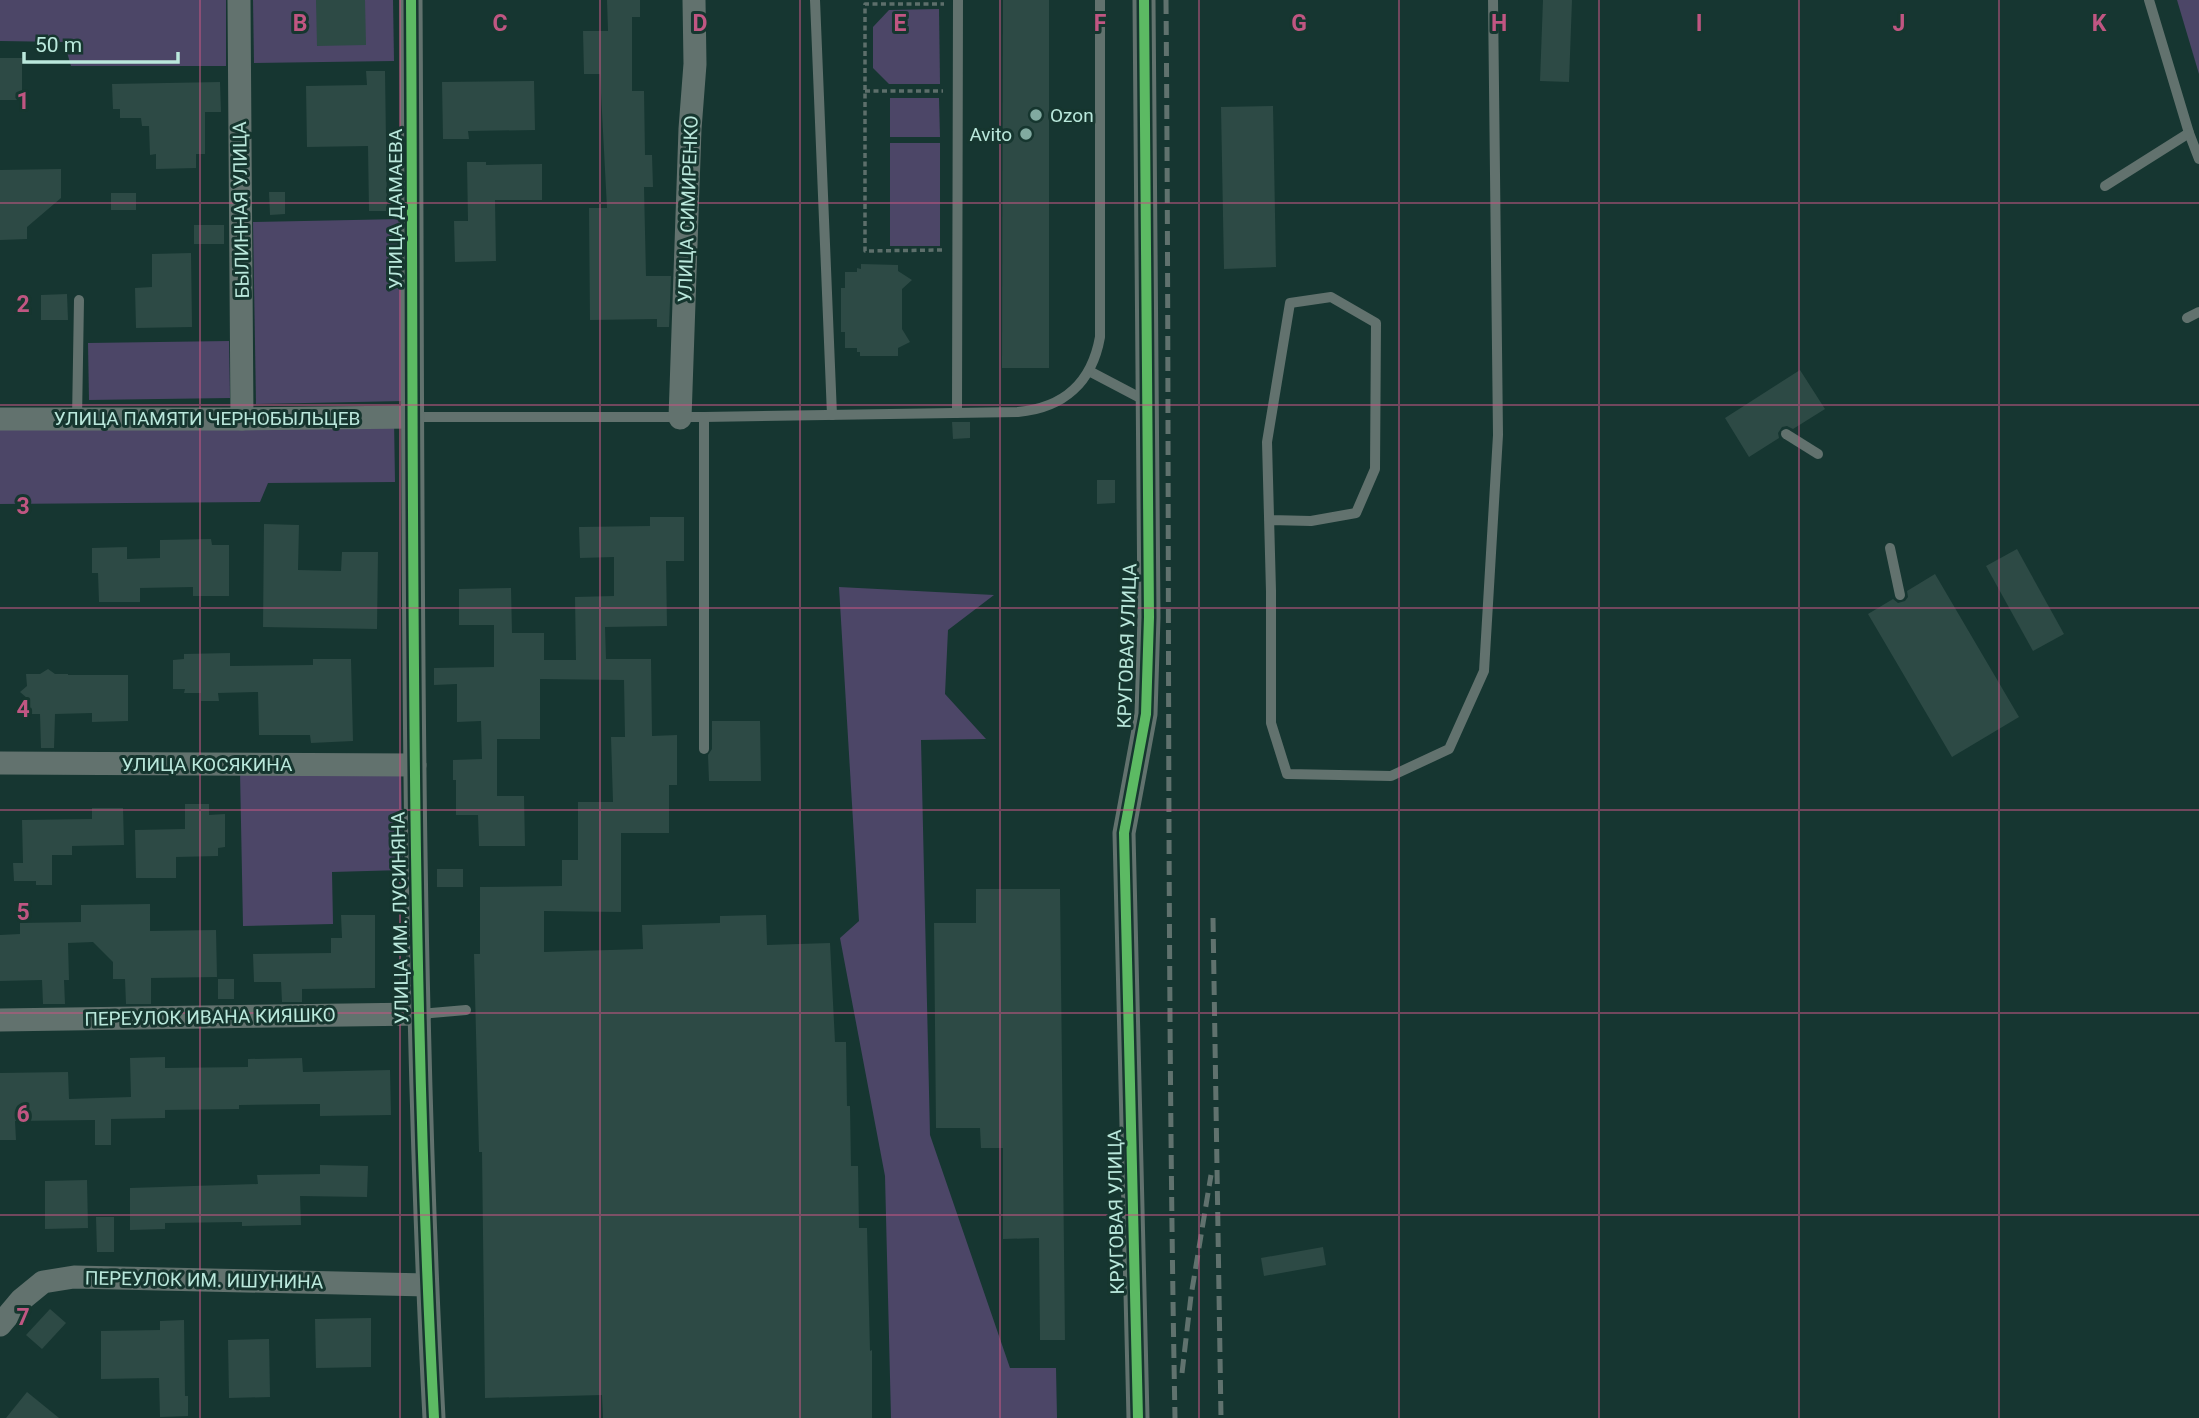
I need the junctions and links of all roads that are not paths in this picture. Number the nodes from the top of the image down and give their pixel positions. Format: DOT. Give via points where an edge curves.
graph roads {
  1 [pos="239,0"];
  2 [pos="411,0"];
  3 [pos="694,0"];
  4 [pos="816,0"];
  5 [pos="1100,0"];
  6 [pos="1144,0"];
  7 [pos="1493,0"];
  8 [pos="2149,0"];
  9 [pos="958,2"];
  10 [pos="2189,132"];
  11 [pos="2199,159"];
  12 [pos="2105,186"];
  13 [pos="79,300"];
  14 [pos="2199,312"];
  15 [pos="2188,318"];
  16 [pos="1089,371"];
  17 [pos="1148,402"];
  18 [pos="957,413"];
  19 [pos="832,415"];
  20 [pos="414,417"];
  21 [pos="704,417"];
  22 [pos="680,418"];
  23 [pos="0,419"];
  24 [pos="77,419"];
  25 [pos="242,419"];
  26 [pos="1786,434"];
  27 [pos="1818,454"];
  28 [pos="1269,520"];
  29 [pos="1890,548"];
  30 [pos="1900,595"];
  31 [pos="704,749"];
  32 [pos="0,763"];
  33 [pos="415,765"];
  34 [pos="466,1010"];
  35 [pos="420,1014"];
  36 [pos="0,1020"];
  37 [pos="427,1285"];
  38 [pos="0,1325"];
  39 [pos="434,1418"];
  40 [pos="1138,1418"];
  1 -- 25 [label="street, БЫЛИННАЯ УЛИЦА"];
  2 -- 20 [label="street, УЛИЦА ДАМАЕВА"];
  3 -- 22 [label="street, УЛИЦА СИМИРЕНКО"];
  4 -- 19 [label="lane"];
  5 -- 16 [label="lane" via="1100,337"];
  6 -- 17 [label="street, КРУГОВАЯ УЛИЦА"];
  7 -- 28 [label="lane" via="1498,435 1484,671 1449,749 1391,776 1287,774 1271,723"];
  8 -- 10 [label="lane"];
  9 -- 18 [label="lane"];
  10 -- 11 [label="lane"];
  10 -- 12 [label="lane"];
  13 -- 24 [label="lane"];
  14 -- 15 [label="lane"];
  16 -- 17 [label="lane"];
  16 -- 18 [label="lane" via="1072,392 1047,407"];
  17 -- 40 [label="street, КРУГОВАЯ УЛИЦА" via="1146,713 1125,833"];
  18 -- 19 [label="lane"];
  19 -- 21 [label="lane"];
  20 -- 22 [label="lane"];
  20 -- 25 [label="street, УЛИЦА ПАМЯТИ ЧЕРНОБЫЛЬЦЕВ"];
  20 -- 33 [label="street, УЛИЦА ИМ. ЛУСИНЯНА"];
  21 -- 22 [label="lane"];
  21 -- 31 [label="lane"];
  23 -- 24 [label="street, УЛИЦА ПАМЯТИ ЧЕРНОБЫЛЬЦЕВ"];
  24 -- 25 [label="street, УЛИЦА ПАМЯТИ ЧЕРНОБЫЛЬЦЕВ"];
  26 -- 27 [label="lane"];
  28 -- 28 [label="lane" via="1267,442 1290,303 1331,297 1376,324 1375,469 1356,513 1311,521"];
  29 -- 30 [label="lane"];
  32 -- 33 [label="street, УЛИЦА КОСЯКИНА"];
  33 -- 35 [label="street, УЛИЦА ИМ. ЛУСИНЯНА"];
  34 -- 35 [label="lane"];
  35 -- 36 [label="street, ПЕРЕУЛОК ИВАНА КИЯШКО"];
  35 -- 37 [label="street, УЛИЦА ИМ. ЛУСИНЯНА"];
  37 -- 38 [label="street, ПЕРЕУЛОК ИМ. ИШУНИНА" via="74,1277 43,1282"];
  37 -- 39 [label="street, УЛИЦА ИМ. ЛУСИНЯНА"];
}
